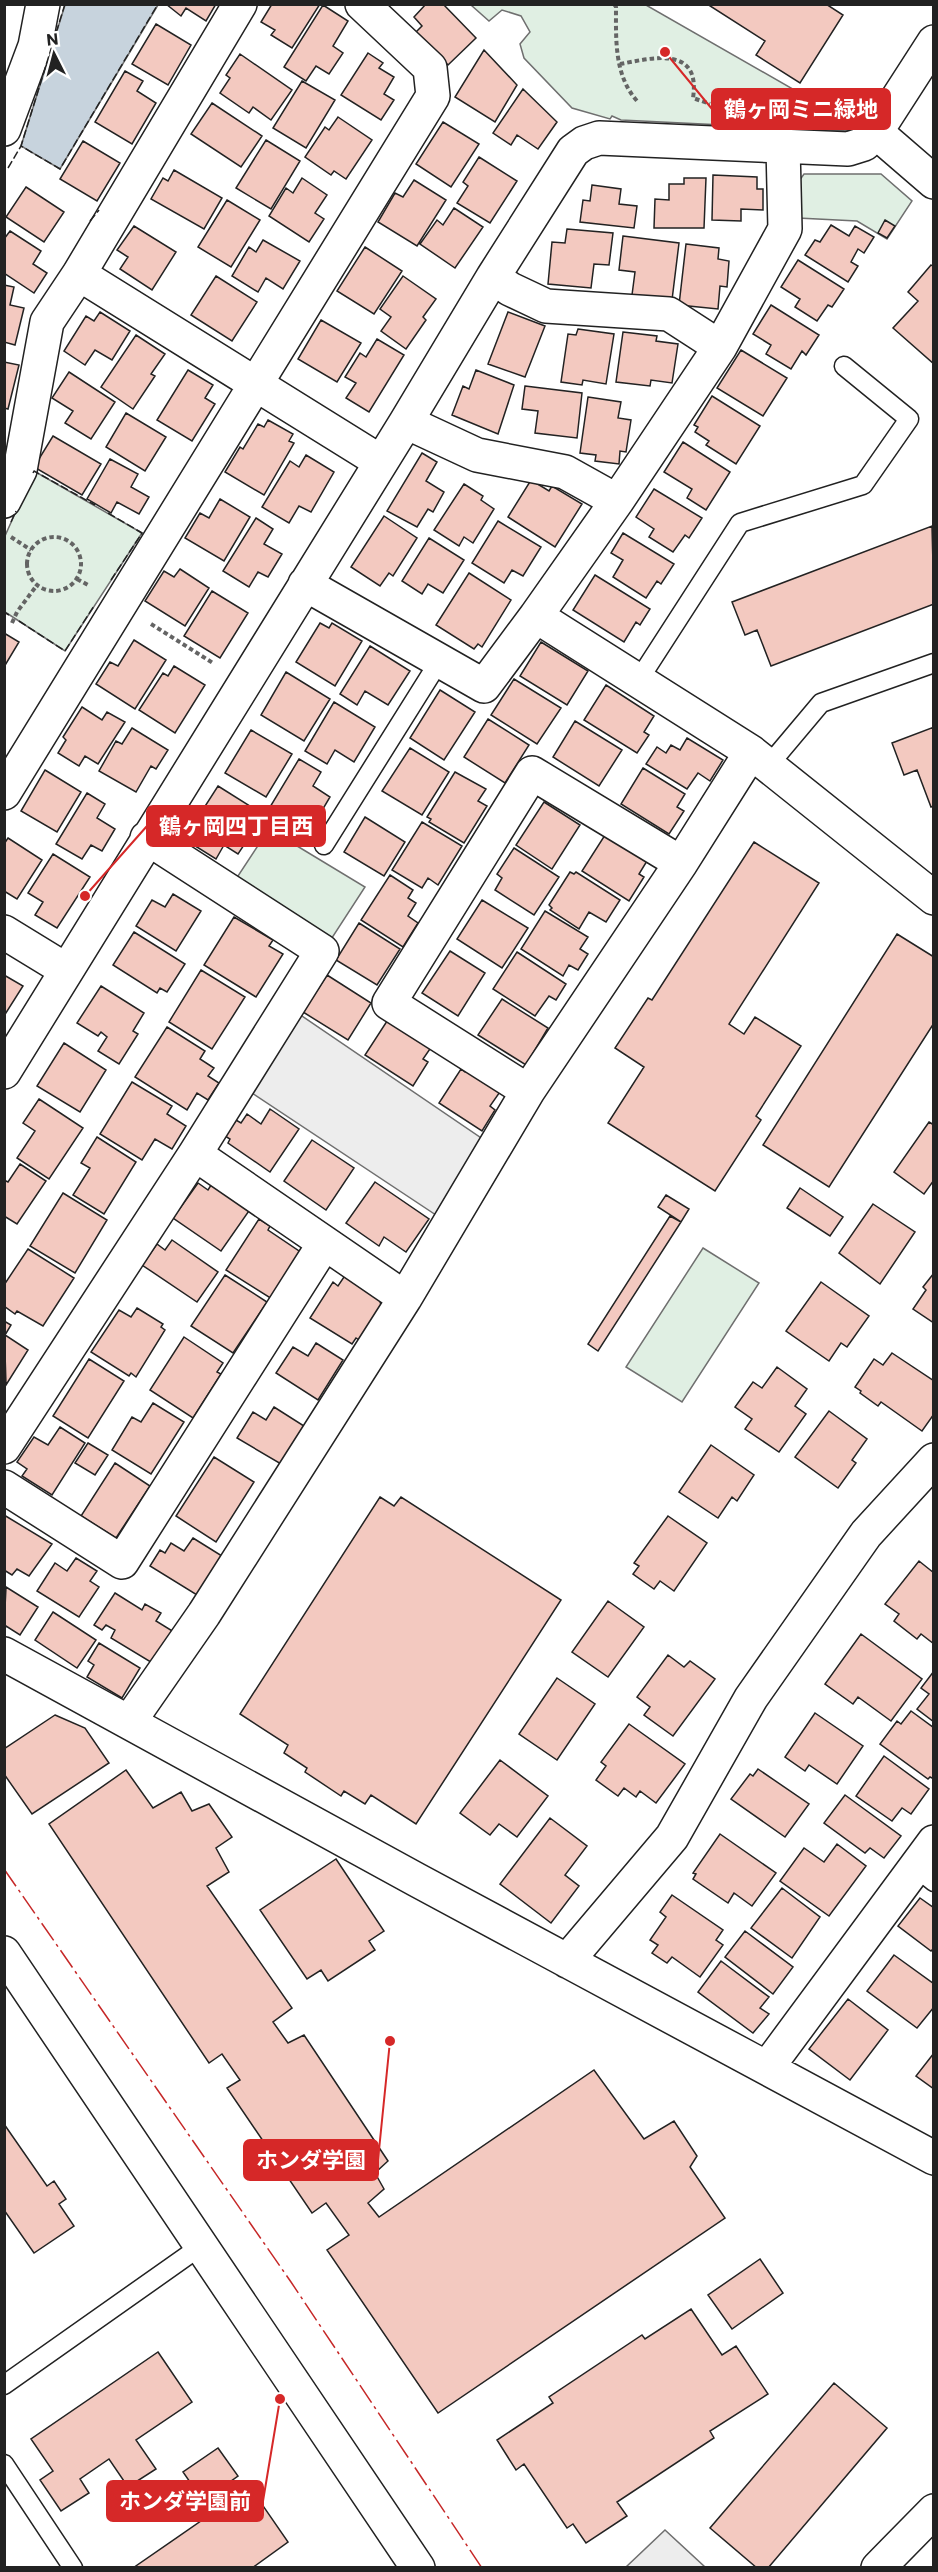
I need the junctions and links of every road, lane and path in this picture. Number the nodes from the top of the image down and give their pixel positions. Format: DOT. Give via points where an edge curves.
graph roads {
  1 [pos="43,4"];
  2 [pos="240,4"];
  3 [pos="362,4"];
  4 [pos="614,4"];
  5 [pos="933,42"];
  6 [pos="620,64"];
  7 [pos="693,98"];
  8 [pos="646,104"];
  9 [pos="685,104"];
  10 [pos="712,105"];
  11 [pos="4,129"];
  12 [pos="876,132"];
  13 [pos="783,147"];
  14 [pos="933,182"];
  15 [pos="79,274"];
  16 [pos="493,277"];
  17 [pos="720,347"];
  18 [pos="844,366"];
  19 [pos="256,384"];
  20 [pos="406,422"];
  21 [pos="381,462"];
  22 [pos="4,501"];
  23 [pos="617,501"];
  24 [pos="19,542"];
  25 [pos="31,550"];
  26 [pos="305,584"];
  27 [pos="37,585"];
  28 [pos="119,604"];
  29 [pos="536,616"];
  30 [pos="12,623"];
  31 [pos="440,660"];
  32 [pos="933,663"];
  33 [pos="222,669"];
  34 [pos="638,681"];
  35 [pos="759,759"];
  36 [pos="4,793"];
  37 [pos="147,838"];
  38 [pos="324,845"];
  39 [pos="681,863"];
  40 [pos="933,898"];
  41 [pos="4,932"];
  42 [pos="66,970"];
  43 [pos="4,1072"];
  44 [pos="528,1091"];
  45 [pos="195,1154"];
  46 [pos="324,1244"];
  47 [pos="405,1298"];
  48 [pos="4,1447"];
  49 [pos="933,1460"];
  50 [pos="4,1487"];
  51 [pos="4,1654"];
  52 [pos="129,1722"];
  53 [pos="927,1864"];
  54 [pos="4,1953"];
  55 [pos="567,1960"];
  56 [pos="767,2068"];
  57 [pos="933,2158"];
  58 [pos="201,2246"];
  59 [pos="4,2385"];
  60 [pos="4,2464"];
  61 [pos="933,2511"];
  62 [pos="73,2568"];
  63 [pos="418,2568"];
  64 [pos="878,2568"];
  1 -- 11 [label="street" via="35,46"];
  2 -- 15 [label="street"];
  3 -- 19 [label="street" via="430,68 433,96"];
  4 -- 6 [label="path"];
  5 -- 12 [label="street"];
  6 -- 7 [label="path" via="651,57 686,65 695,81"];
  6 -- 8 [label="path" via="625,86 637,101"];
  7 -- 9 [label="path"];
  7 -- 10 [label="path"];
  12 -- 13 [label="street" via="864,144 849,149"];
  12 -- 14 [label="street"];
  13 -- 16 [label="street" via="599,138 584,143 573,151"];
  13 -- 17 [label="street" via="785,229"];
  15 -- 19 [label="street"];
  15 -- 22 [label="street" via="47,322 20,470"];
  16 -- 17 [label="street" via="546,306 669,314"];
  16 -- 20 [label="street"];
  17 -- 23 [label="street"];
  18 -- 34 [label="lane" via="909,419 863,484 740,523"];
  19 -- 21 [label="street"];
  19 -- 28 [label="street"];
  20 -- 21 [label="street"];
  20 -- 23 [label="street" via="477,454 565,472"];
  21 -- 26 [label="street"];
  23 -- 29 [label="street"];
  24 -- 25 [label="path"];
  25 -- 27 [label="path" via="26,567"];
  25 -- 27 [label="path" via="37,542 55,537 72,544 81,561 77,579 64,590 47,591"];
  26 -- 31 [label="street"];
  26 -- 37 [label="street"];
  27 -- 30 [label="path"];
  28 -- 33 [label="path"];
  28 -- 36 [label="street"];
  29 -- 31 [label="street" via="484,686"];
  29 -- 34 [label="street"];
  31 -- 38 [label="lane"];
  32 -- 35 [label="lane" via="821,703"];
  34 -- 35 [label="street"];
  35 -- 39 [label="street"];
  35 -- 40 [label="street"];
  37 -- 42 [label="street"];
  37 -- 45 [label="street" via="322,951"];
  39 -- 44 [label="street"];
  39 -- 44 [label="street" via="532,772 388,1003"];
  41 -- 42 [label="street"];
  42 -- 43 [label="street"];
  44 -- 47 [label="street"];
  45 -- 46 [label="street"];
  45 -- 48 [label="street"];
  46 -- 47 [label="street"];
  46 -- 50 [label="street" via="122,1562"];
  47 -- 52 [label="street" via="204,1614"];
  49 -- 55 [label="street" via="866,1534 752,1698 672,1837"];
  51 -- 52 [label="street"];
  52 -- 55 [label="street"];
  53 -- 56 [label="street"];
  54 -- 58 [label="street"];
  55 -- 56 [label="street"];
  56 -- 57 [label="street"];
  58 -- 59 [label="lane"];
  58 -- 63 [label="street"];
  60 -- 62 [label="lane"];
  61 -- 64 [label="street"];
}
